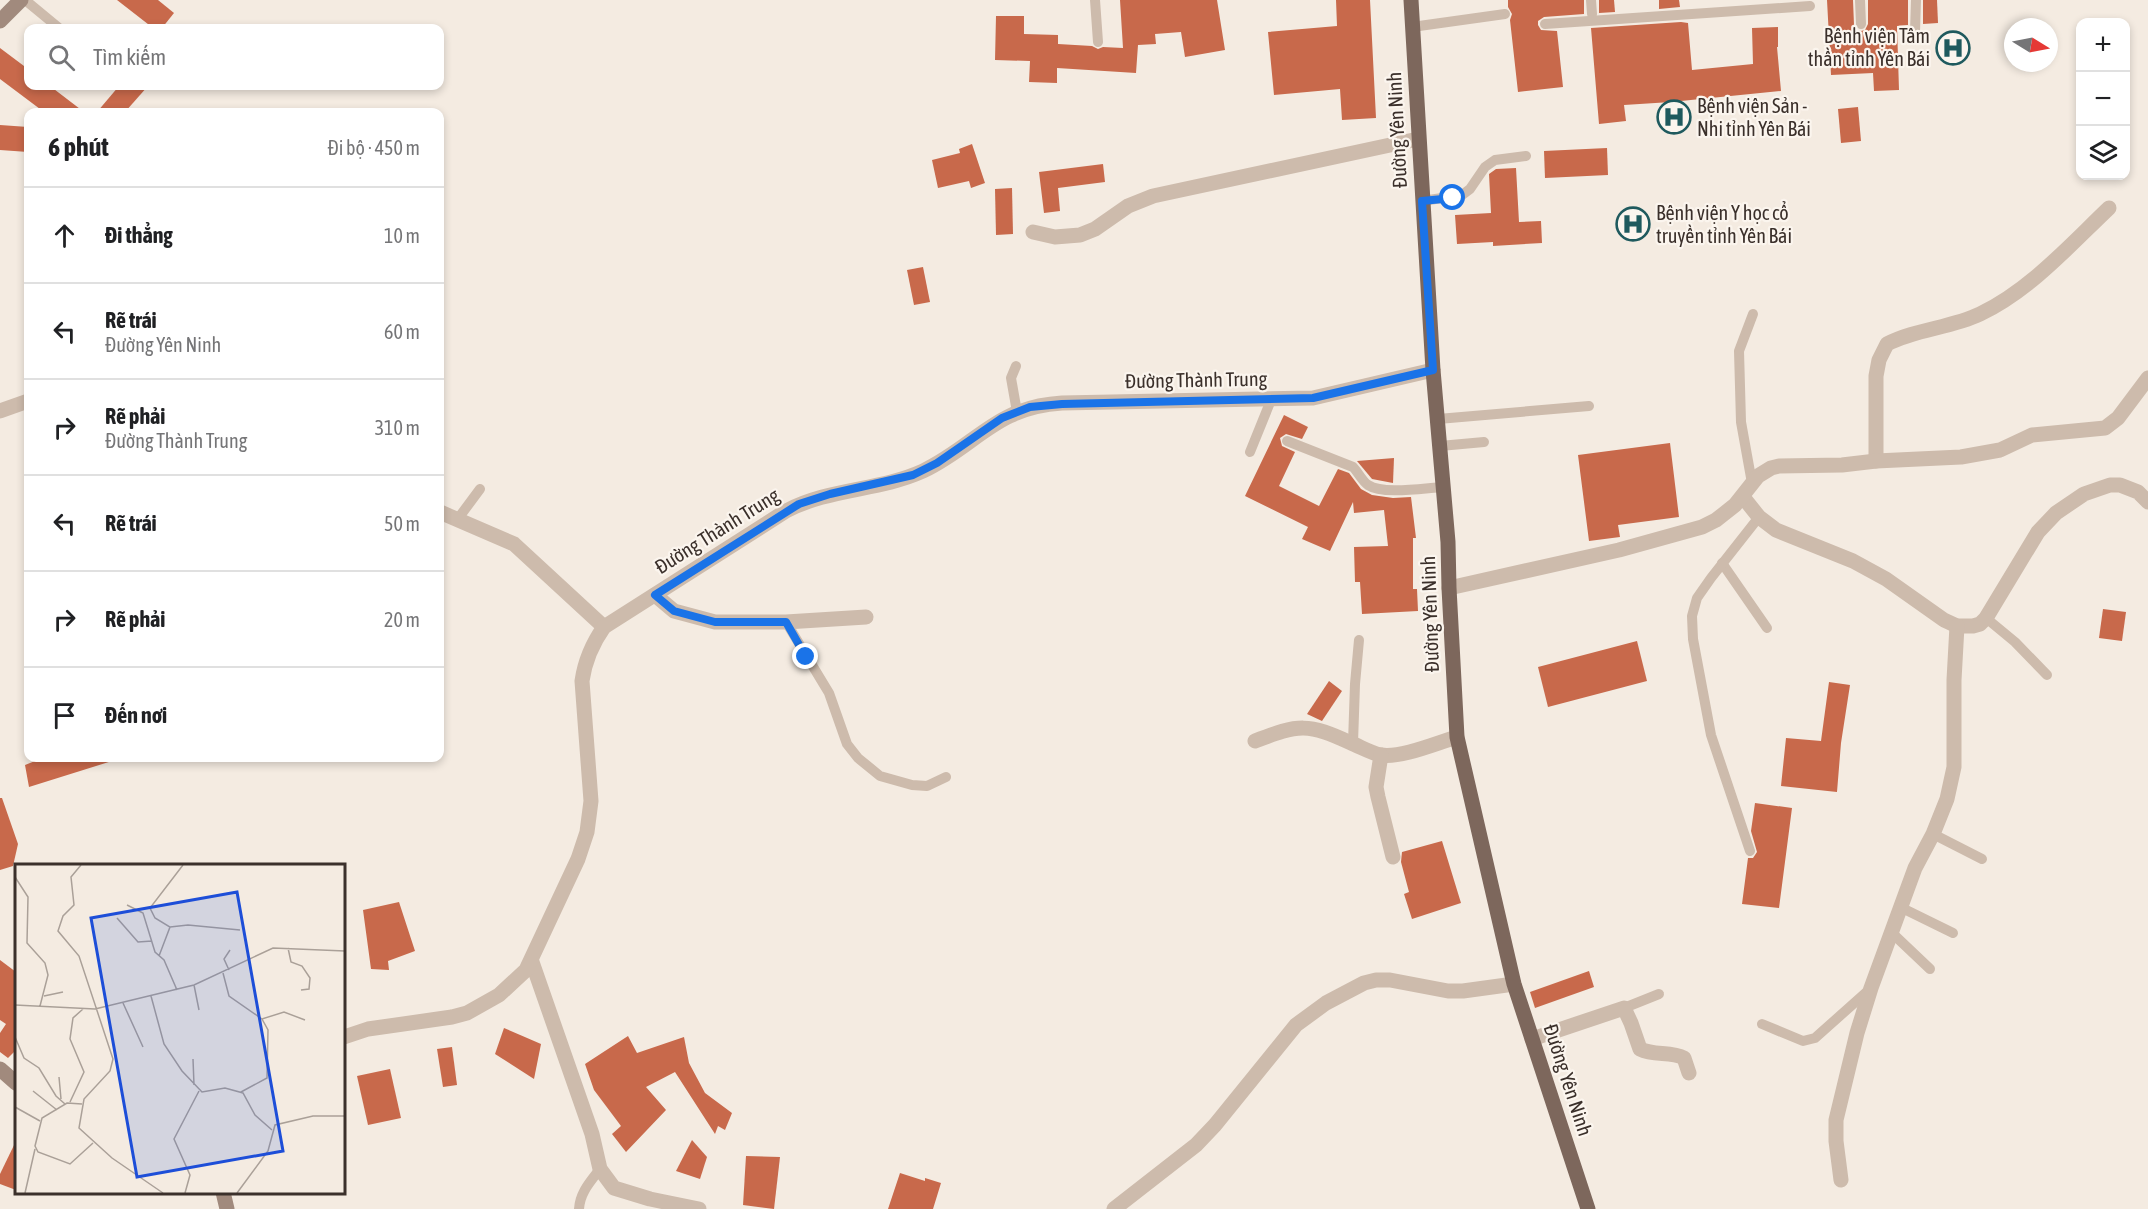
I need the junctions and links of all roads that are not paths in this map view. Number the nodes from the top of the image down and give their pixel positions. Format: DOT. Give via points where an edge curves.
graph roads {
  1 [pos="23,0"];
  2 [pos="1095,0"];
  3 [pos="1411,0"];
  4 [pos="1591,0"];
  5 [pos="1860,0"];
  6 [pos="1916,0"];
  7 [pos="1794,3"];
  8 [pos="1810,6"];
  9 [pos="1505,14"];
  10 [pos="1592,14"];
  11 [pos="0,21"];
  12 [pos="54,24"];
  13 [pos="1545,24"];
  14 [pos="1861,24"];
  15 [pos="1412,27"];
  16 [pos="1916,32"];
  17 [pos="1098,42"];
  18 [pos="1418,139"];
  19 [pos="1526,156"];
  20 [pos="1422,201"];
  21 [pos="2109,208"];
  22 [pos="1033,232"];
  23 [pos="1754,314"];
  24 [pos="1016,366"];
  25 [pos="1433,370"];
  26 [pos="2148,378"];
  27 [pos="1271,400"];
  28 [pos="24,402"];
  29 [pos="1589,406"];
  30 [pos="0,411"];
  31 [pos="1017,412"];
  32 [pos="1438,419"];
  33 [pos="1287,441"];
  34 [pos="1484,442"];
  35 [pos="1440,446"];
  36 [pos="1250,452"];
  37 [pos="1876,460"];
  38 [pos="1752,483"];
  39 [pos="1443,487"];
  40 [pos="480,489"];
  41 [pos="2145,495"];
  42 [pos="1743,497"];
  43 [pos="444,514"];
  44 [pos="1759,516"];
  45 [pos="457,520"];
  46 [pos="1722,563"];
  47 [pos="1449,588"];
  48 [pos="655,595"];
  49 [pos="866,617"];
  50 [pos="1986,618"];
  51 [pos="786,622"];
  52 [pos="1957,626"];
  53 [pos="604,627"];
  54 [pos="1767,628"];
  55 [pos="1359,640"];
  56 [pos="2047,675"];
  57 [pos="1457,736"];
  58 [pos="1255,741"];
  59 [pos="1353,743"];
  60 [pos="1381,755"];
  61 [pos="946,777"];
  62 [pos="1933,834"];
  63 [pos="1750,851"];
  64 [pos="1393,857"];
  65 [pos="1982,859"];
  66 [pos="1900,908"];
  67 [pos="1891,932"];
  68 [pos="1953,933"];
  69 [pos="532,962"];
  70 [pos="1930,969"];
  71 [pos="1514,984"];
  72 [pos="1870,988"];
  73 [pos="1659,994"];
  74 [pos="1624,1008"];
  75 [pos="1762,1024"];
  76 [pos="345,1037"];
  77 [pos="1532,1039"];
  78 [pos="0,1069"];
  79 [pos="1689,1073"];
  80 [pos="15,1082"];
  81 [pos="600,1169"];
  82 [pos="1841,1180"];
  83 [pos="223,1194"];
  84 [pos="227,1209"];
  85 [pos="579,1209"];
  86 [pos="699,1209"];
  87 [pos="1114,1209"];
  88 [pos="1588,1209"];
  1 -- 11 [label="street"];
  1 -- 12 [label="lane"];
  2 -- 17 [label="lane"];
  3 -- 15 [label="main road, Đường Yên Ninh"];
  4 -- 10 [label="lane"];
  5 -- 14 [label="lane"];
  6 -- 16 [label="lane"];
  7 -- 8 [label="lane"];
  7 -- 13 [label="lane"];
  9 -- 15 [label="lane"];
  15 -- 18 [label="main road, Đường Yên Ninh"];
  18 -- 20 [label="main road, Đường Yên Ninh"];
  18 -- 22 [label="street" via="1153,196 1080,235 1055,237"];
  19 -- 20 [label="lane" via="1495,160 1462,195"];
  20 -- 25 [label="main road, Đường Yên Ninh"];
  21 -- 37 [label="street" via="2003,301 1978,315 1887,344 1876,375"];
  23 -- 38 [label="lane" via="1739,351 1741,422"];
  24 -- 31 [label="lane" via="1011,378"];
  25 -- 27 [label="street, Đường Thành Trung" via="1330,395"];
  25 -- 32 [label="main road, Đường Yên Ninh"];
  26 -- 37 [label="street" via="2118,418 2105,428 2032,435 2000,450 1961,457"];
  27 -- 31 [label="street, Đường Thành Trung" via="1045,404"];
  27 -- 36 [label="lane"];
  28 -- 30 [label="street"];
  29 -- 32 [label="lane"];
  31 -- 48 [label="street, Đường Thành Trung" via="913,475 799,504"];
  32 -- 35 [label="main road, Đường Yên Ninh"];
  33 -- 39 [label="lane" via="1353,467 1365,484 1379,490"];
  34 -- 35 [label="lane"];
  35 -- 39 [label="main road, Đường Yên Ninh"];
  37 -- 38 [label="street" via="1779,466 1764,471"];
  38 -- 42 [label="street"];
  39 -- 47 [label="main road, Đường Yên Ninh"];
  40 -- 45 [label="lane"];
  41 -- 50 [label="street" via="2120,485 2100,487 2056,513 2038,532"];
  42 -- 44 [label="street"];
  42 -- 47 [label="street" via="1716,520 1688,532"];
  43 -- 45 [label="street"];
  44 -- 46 [label="lane"];
  44 -- 52 [label="street" via="1776,530 1853,561"];
  45 -- 53 [label="street" via="514,544"];
  46 -- 54 [label="lane"];
  46 -- 63 [label="lane" via="1697,598 1692,616 1693,639 1711,735"];
  47 -- 57 [label="main road, Đường Yên Ninh"];
  48 -- 51 [label="street" via="674,611 715,622"];
  48 -- 53 [label="street, Đường Thành Trung"];
  49 -- 51 [label="street"];
  50 -- 52 [label="street" via="1973,626"];
  50 -- 56 [label="lane"];
  51 -- 61 [label="lane" via="829,693 847,744 858,758 880,776 912,785 927,786"];
  52 -- 62 [label="street" via="1954,767 1947,800"];
  53 -- 69 [label="street, Đường Thành Trung" via="591,647 582,681 591,801 587,832"];
  55 -- 59 [label="lane"];
  57 -- 60 [label="street" via="1394,755"];
  57 -- 71 [label="main road, Đường Yên Ninh"];
  58 -- 59 [label="street" via="1301,727 1317,728"];
  59 -- 60 [label="street"];
  60 -- 64 [label="street" via="1376,787"];
  62 -- 65 [label="lane"];
  62 -- 66 [label="street"];
  66 -- 67 [label="street"];
  66 -- 68 [label="lane"];
  67 -- 70 [label="lane"];
  67 -- 72 [label="street"];
  69 -- 76 [label="street, Đường Thành Trung" via="500,995 467,1012"];
  69 -- 81 [label="street" via="592,1134"];
  71 -- 77 [label="main road, Đường Yên Ninh"];
  71 -- 87 [label="street" via="1456,991 1376,980 1326,1003 1296,1025 1196,1145"];
  72 -- 75 [label="lane" via="1815,1038 1803,1041"];
  72 -- 82 [label="street" via="1836,1120"];
  73 -- 74 [label="lane"];
  74 -- 77 [label="street"];
  74 -- 79 [label="street" via="1640,1049 1678,1055 1684,1058"];
  77 -- 88 [label="main road, Đường Yên Ninh"];
  78 -- 80 [label="street"];
  81 -- 85 [label="lane" via="585,1188"];
  81 -- 86 [label="street" via="614,1188"];
  83 -- 84 [label="street"];
}
